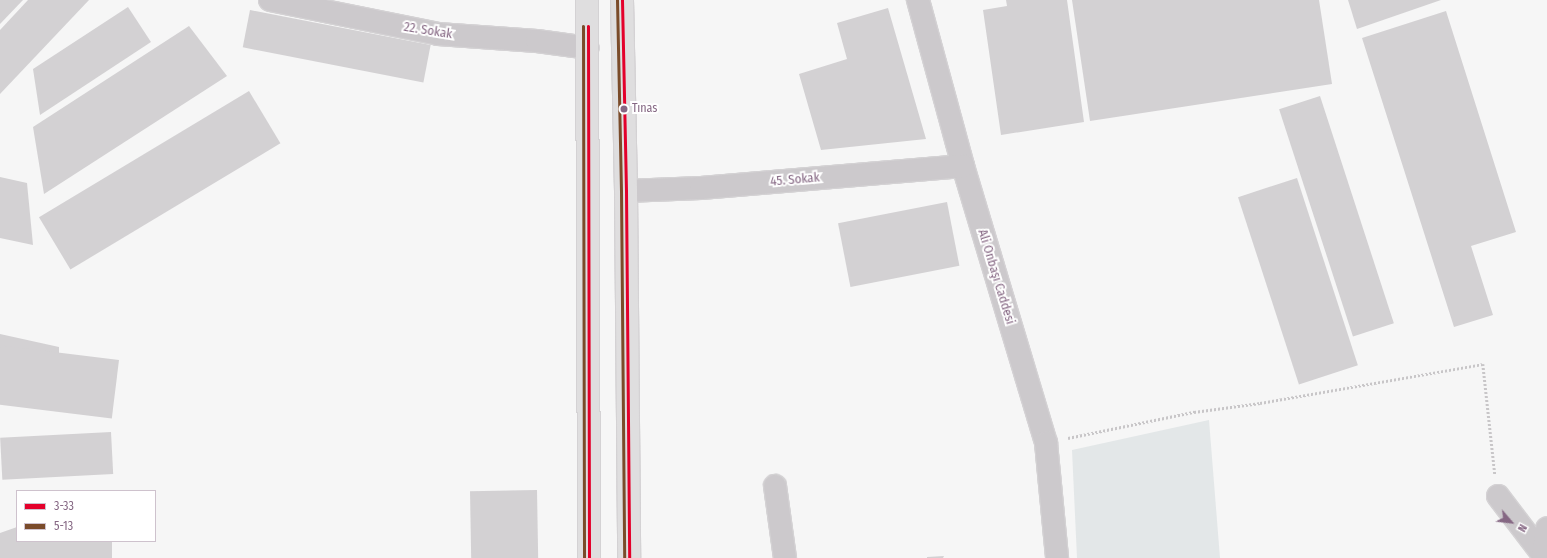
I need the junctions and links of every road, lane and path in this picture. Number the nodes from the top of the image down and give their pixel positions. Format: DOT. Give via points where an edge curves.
graph roads {
  1 [pos="270,0"];
  2 [pos="587,0"];
  3 [pos="622,0"];
  4 [pos="918,0"];
  5 [pos="588,48"];
  6 [pos="963,166"];
  7 [pos="626,191"];
  8 [pos="1046,443"];
  9 [pos="775,486"];
  10 [pos="1498,496"];
  11 [pos="1547,528"];
  12 [pos="1544,556"];
  13 [pos="589,558"];
  14 [pos="629,558"];
  15 [pos="785,558"];
  16 [pos="1057,558"];
  1 -- 5 [label="street, 22. Sokak" via="438,34 537,41"];
  2 -- 5 [label="main road"];
  3 -- 7 [label="main road"];
  4 -- 6 [label="street, Ali Onbaşı Caddesi"];
  5 -- 13 [label="main road"];
  6 -- 7 [label="street, 45. Sokak" via="701,188"];
  6 -- 8 [label="street, Ali Onbaşı Caddesi"];
  7 -- 14 [label="main road"];
  8 -- 10 [label="path" via="1194,412 1483,364"];
  8 -- 16 [label="street, Ali Onbaşı Caddesi"];
  9 -- 15 [label="street"];
  10 -- 12 [label="street"];
  11 -- 12 [label="street"];
}
